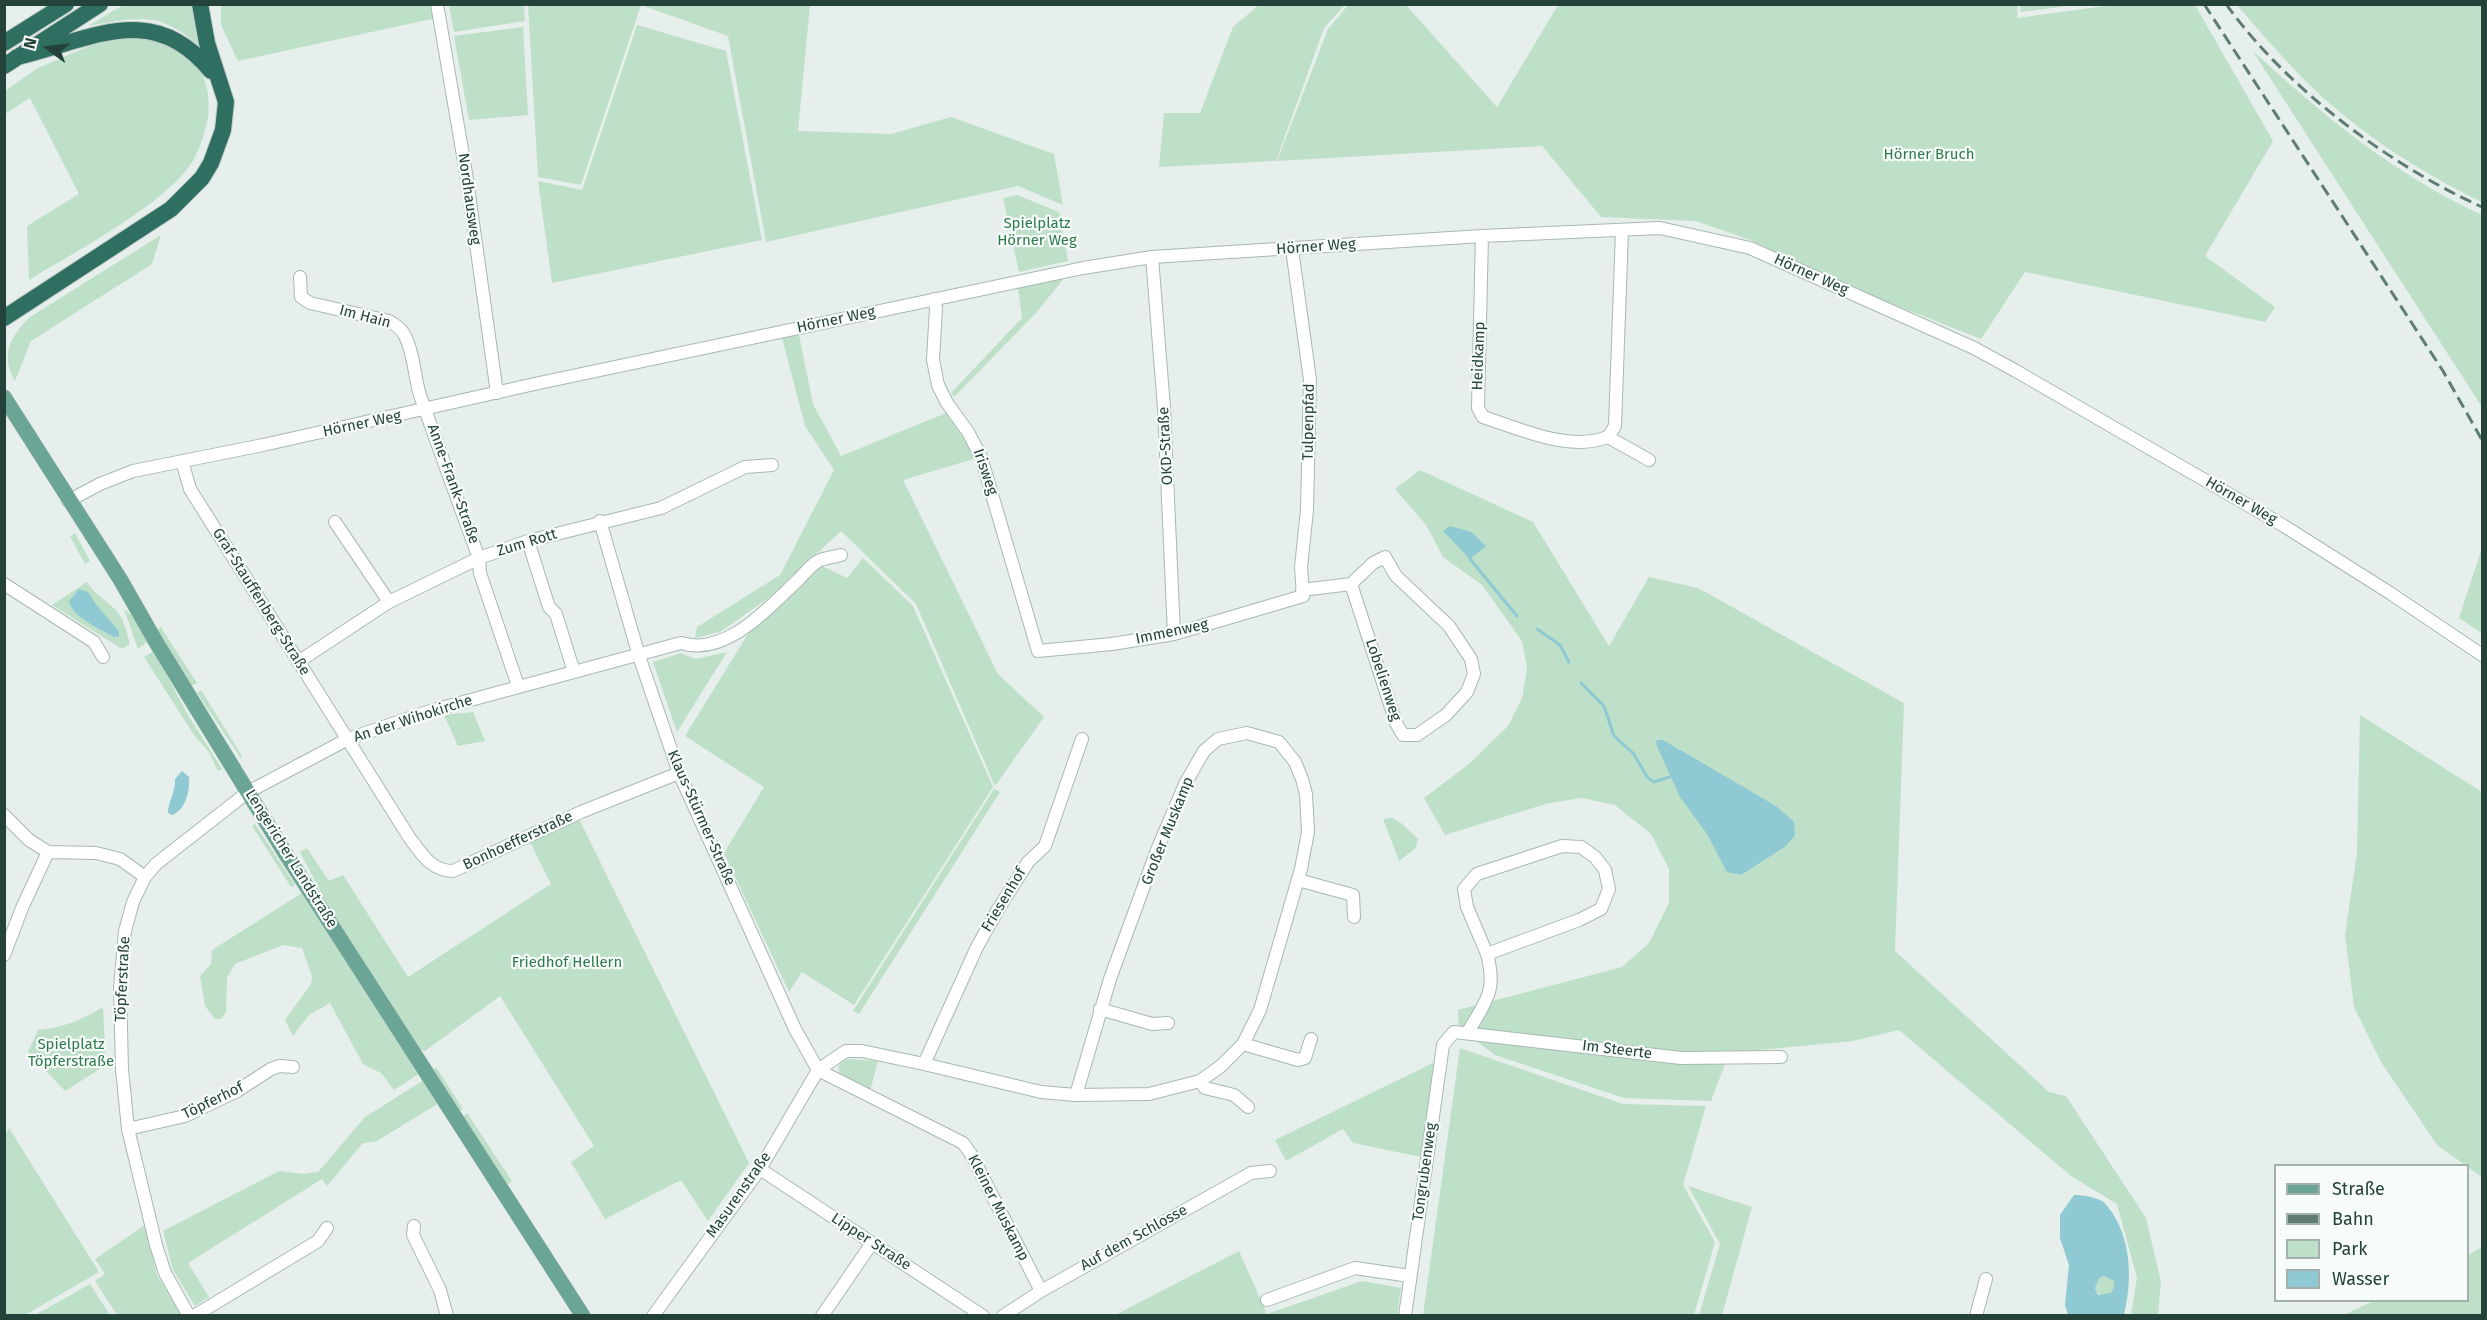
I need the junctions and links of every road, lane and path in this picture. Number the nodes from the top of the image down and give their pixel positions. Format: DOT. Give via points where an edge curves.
graph roads {
  1 [pos="66,4"];
  2 [pos="100,4"];
  3 [pos="200,4"];
  4 [pos="437,4"];
  5 [pos="4,44"];
  6 [pos="11,62"];
  7 [pos="223,89"];
  8 [pos="1622,230"];
  9 [pos="1482,236"];
  10 [pos="1292,249"];
  11 [pos="1152,257"];
  12 [pos="300,277"];
  13 [pos="934,299"];
  14 [pos="11,314"];
  15 [pos="4,328"];
  16 [pos="497,393"];
  17 [pos="4,397"];
  18 [pos="427,410"];
  19 [pos="1608,437"];
  20 [pos="1648,460"];
  21 [pos="182,461"];
  22 [pos="772,465"];
  23 [pos="68,501"];
  24 [pos="600,521"];
  25 [pos="335,522"];
  26 [pos="528,541"];
  27 [pos="841,555"];
  28 [pos="479,558"];
  29 [pos="4,584"];
  30 [pos="1351,584"];
  31 [pos="1302,593"];
  32 [pos="389,602"];
  33 [pos="1174,634"];
  34 [pos="1038,651"];
  35 [pos="2482,655"];
  36 [pos="639,656"];
  37 [pos="103,657"];
  38 [pos="298,662"];
  39 [pos="574,672"];
  40 [pos="518,687"];
  41 [pos="348,739"];
  42 [pos="1082,739"];
  43 [pos="679,773"];
  44 [pos="248,792"];
  45 [pos="4,815"];
  46 [pos="48,852"];
  47 [pos="145,877"];
  48 [pos="1298,880"];
  49 [pos="1354,917"];
  50 [pos="1487,954"];
  51 [pos="4,956"];
  52 [pos="1100,1009"];
  53 [pos="1168,1023"];
  54 [pos="1454,1032"];
  55 [pos="1468,1032"];
  56 [pos="1311,1039"];
  57 [pos="1243,1044"];
  58 [pos="1781,1057"];
  59 [pos="924,1064"];
  60 [pos="293,1067"];
  61 [pos="818,1070"];
  62 [pos="1200,1082"];
  63 [pos="1076,1095"];
  64 [pos="1248,1107"];
  65 [pos="128,1129"];
  66 [pos="760,1169"];
  67 [pos="1270,1171"];
  68 [pos="414,1226"];
  69 [pos="327,1228"];
  70 [pos="872,1243"];
  71 [pos="1410,1276"];
  72 [pos="1986,1279"];
  73 [pos="1041,1291"];
  74 [pos="1267,1300"];
  75 [pos="189,1316"];
  76 [pos="194,1316"];
  77 [pos="447,1316"];
  78 [pos="584,1316"];
  79 [pos="653,1316"];
  80 [pos="822,1316"];
  81 [pos="983,1316"];
  82 [pos="1003,1316"];
  83 [pos="1405,1316"];
  84 [pos="1976,1316"];
  1 -- 5 [label="highway"];
  2 -- 6 [label="highway"];
  3 -- 7 [label="highway" via="207,43"];
  4 -- 16 [label="street, Nordhausweg"];
  6 -- 7 [label="highway" via="89,31 131,22 154,25 193,45"];
  7 -- 14 [label="highway" via="225,116 218,148 202,178 187,195 151,224"];
  8 -- 9 [label="street, Hörner Weg"];
  8 -- 19 [label="street" via="1615,426"];
  8 -- 35 [label="street, Hörner Weg" via="1660,228 1750,248 1974,348 2284,526"];
  9 -- 10 [label="street, Hörner Weg"];
  9 -- 19 [label="street, Heidkamp" via="1478,408 1483,417 1558,440 1596,441"];
  10 -- 11 [label="street, Hörner Weg"];
  10 -- 31 [label="street, Tulpenpfad" via="1310,380"];
  11 -- 13 [label="street, Hörner Weg" via="1056,272"];
  11 -- 33 [label="street, OKD-Straße" via="1164,408"];
  12 -- 18 [label="street, Im Hain" via="301,297 310,303 389,321 399,327 406,336"];
  13 -- 16 [label="street, Hörner Weg"];
  13 -- 34 [label="street, Irisweg" via="933,360 938,385 981,457"];
  14 -- 15 [label="highway"];
  16 -- 18 [label="street, Hörner Weg"];
  17 -- 23 [label="main road, Lengericher Landstraße"];
  18 -- 21 [label="street, Hörner Weg"];
  18 -- 28 [label="street, Anne-Frank-Straße" via="441,461"];
  19 -- 20 [label="street"];
  21 -- 23 [label="street, Hörner Weg" via="119,476"];
  21 -- 38 [label="street, Graf-Stauffenberg-Straße" via="190,489"];
  22 -- 24 [label="street, Zum Rott" via="746,467 661,508"];
  23 -- 44 [label="main road, Lengericher Landstraße" via="120,579"];
  24 -- 26 [label="street, Zum Rott"];
  24 -- 36 [label="street, Klaus-Stürmer-Straße"];
  25 -- 32 [label="street"];
  26 -- 28 [label="street, Zum Rott"];
  26 -- 39 [label="street"];
  27 -- 36 [label="street, An der Wihokirche" via="818,561 772,605 721,641 693,647 681,643"];
  28 -- 32 [label="street, Zum Rott"];
  28 -- 40 [label="street" via="480,573"];
  29 -- 37 [label="street" via="94,642"];
  30 -- 30 [label="street, Lobelienweg" via="1385,557 1396,576 1449,626 1471,659 1474,674 1467,692 1446,715 1417,735 1403,735 1396,723"];
  30 -- 31 [label="street"];
  31 -- 33 [label="street, Immenweg"];
  32 -- 38 [label="street, Zum Rott"];
  33 -- 34 [label="street, Immenweg"];
  36 -- 39 [label="street, An der Wihokirche"];
  36 -- 43 [label="street, Klaus-Stürmer-Straße"];
  38 -- 41 [label="street, Graf-Stauffenberg-Straße"];
  39 -- 40 [label="street, An der Wihokirche"];
  40 -- 41 [label="street, An der Wihokirche"];
  41 -- 43 [label="street, Bonhoefferstraße" via="428,863 445,871 453,871 581,812"];
  41 -- 44 [label="street, An der Wihokirche"];
  42 -- 59 [label="street, Friesenhof" via="1045,846 1028,862 997,911"];
  43 -- 61 [label="street, Klaus-Stürmer-Straße" via="795,1029"];
  44 -- 47 [label="street, Töpferstraße" via="156,864"];
  44 -- 78 [label="main road, Lengericher Landstraße"];
  45 -- 46 [label="street" via="29,840"];
  46 -- 47 [label="street" via="96,853 120,859"];
  46 -- 51 [label="street"];
  47 -- 65 [label="street, Töpferstraße" via="125,931 120,988"];
  48 -- 49 [label="street" via="1353,895"];
  48 -- 52 [label="street, Großer Muskamp" via="1309,818 1295,762 1279,742 1266,736 1247,732 1218,739 1204,752 1185,784"];
  48 -- 57 [label="street, Großer Muskamp" via="1260,1010"];
  50 -- 50 [label="street" via="1467,907 1464,889 1477,873 1562,846 1581,847 1595,857 1605,870 1609,889 1601,909"];
  50 -- 55 [label="street" via="1493,975 1488,996"];
  52 -- 53 [label="street" via="1152,1024"];
  52 -- 63 [label="street, Großer Muskamp"];
  54 -- 55 [label="street, Im Steerte"];
  54 -- 71 [label="street, Tongrubenweg" via="1443,1045"];
  55 -- 58 [label="street, Im Steerte" via="1681,1058"];
  56 -- 57 [label="street" via="1305,1058 1298,1060"];
  57 -- 62 [label="street, Großer Muskamp"];
  59 -- 61 [label="street, Großer Muskamp" via="846,1051"];
  59 -- 63 [label="street, Großer Muskamp" via="1041,1092"];
  60 -- 65 [label="street, Töpferhof" via="271,1069 185,1116"];
  61 -- 66 [label="street, Masurenstraße"];
  61 -- 73 [label="street, Kleiner Muskamp" via="963,1143"];
  62 -- 63 [label="street, Großer Muskamp" via="1149,1094"];
  62 -- 64 [label="street" via="1205,1088 1234,1095"];
  65 -- 75 [label="street, Töpferstraße" via="165,1273"];
  66 -- 70 [label="street, Lipper Straße"];
  66 -- 79 [label="street, Masurenstraße"];
  67 -- 73 [label="street, Auf dem Schlosse" via="1251,1173"];
  68 -- 77 [label="street" via="413,1235 440,1290"];
  69 -- 76 [label="street" via="318,1240"];
  70 -- 80 [label="street"];
  70 -- 81 [label="street, Lipper Straße"];
  71 -- 74 [label="street" via="1355,1268"];
  71 -- 83 [label="street, Tongrubenweg"];
  72 -- 84 [label="street"];
  73 -- 82 [label="street, Auf dem Schlosse"];
}
